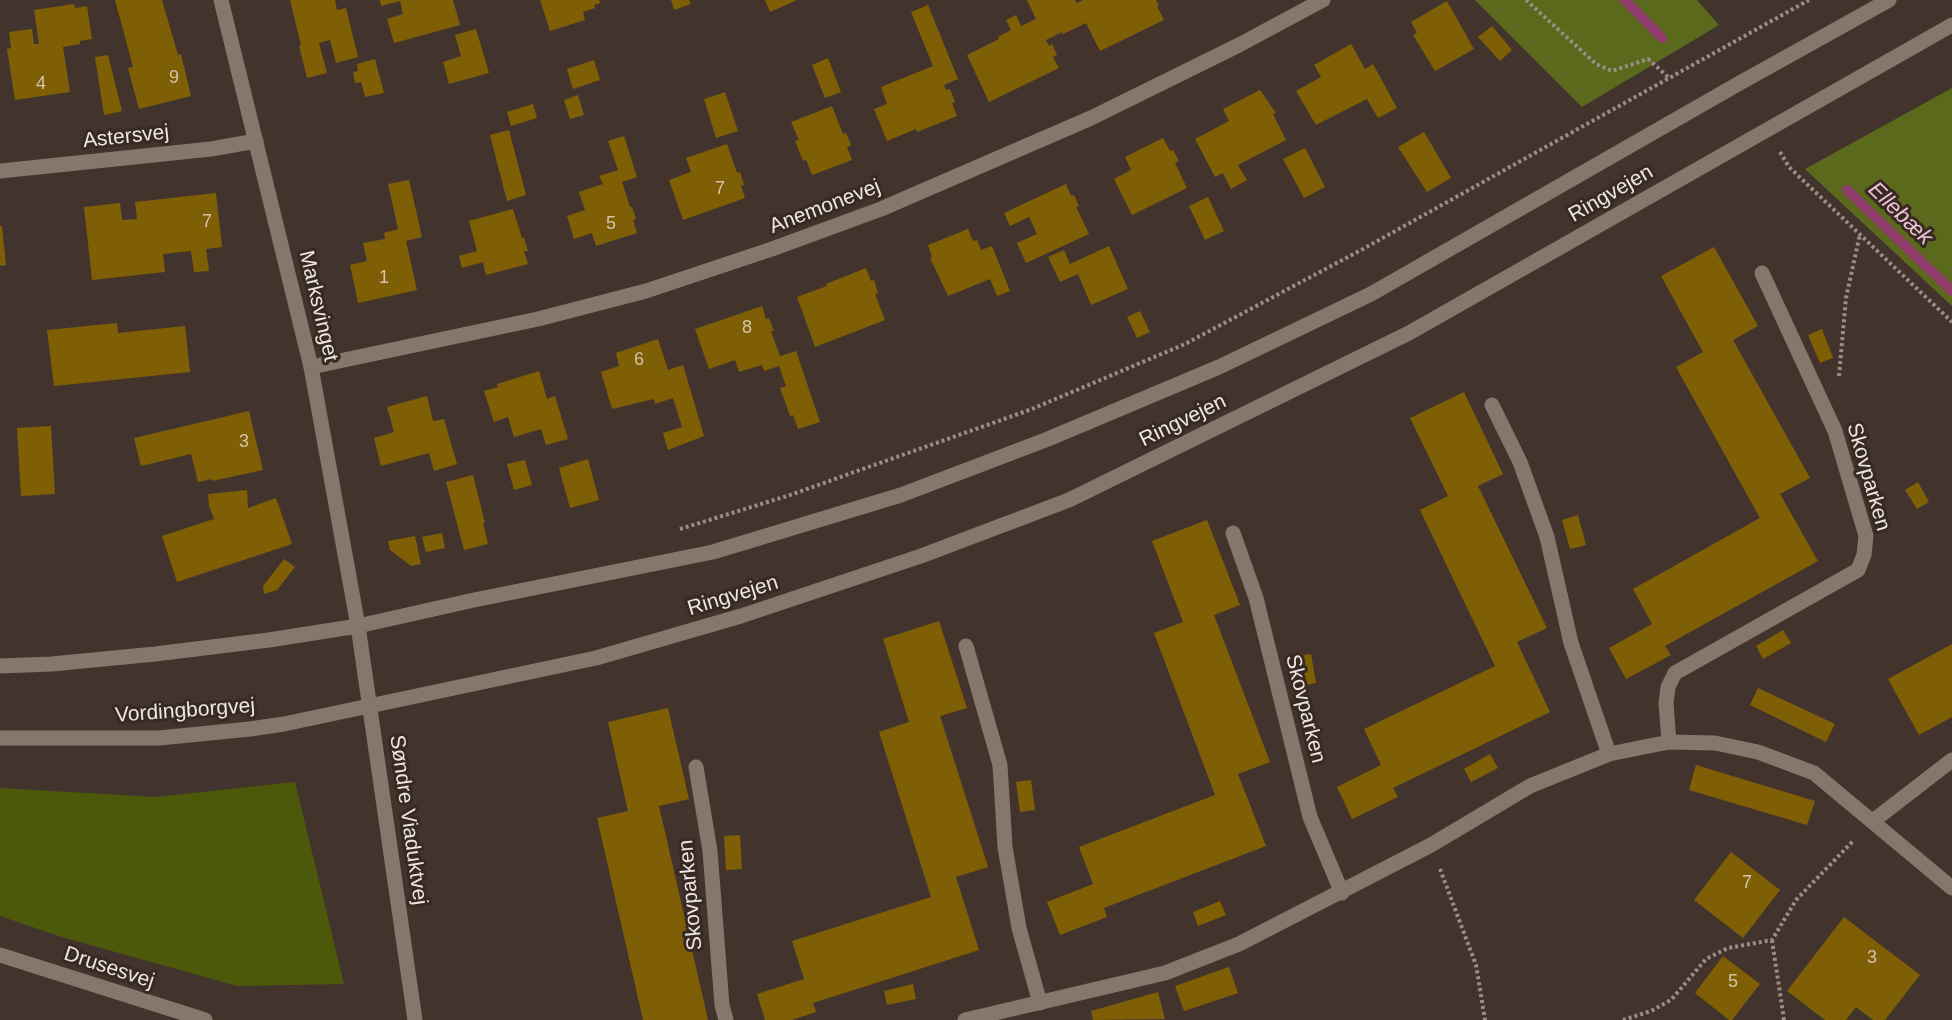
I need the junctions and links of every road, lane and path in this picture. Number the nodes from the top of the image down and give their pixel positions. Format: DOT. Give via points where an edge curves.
graph roads {
  1 [pos="221,0"];
  2 [pos="1323,0"];
  3 [pos="1526,0"];
  4 [pos="1809,0"];
  5 [pos="1889,0"];
  6 [pos="1952,26"];
  7 [pos="1668,77"];
  8 [pos="1765,130"];
  9 [pos="256,141"];
  10 [pos="0,171"];
  11 [pos="1860,234"];
  12 [pos="1762,273"];
  13 [pos="1952,322"];
  14 [pos="311,367"];
  15 [pos="1839,386"];
  16 [pos="1492,405"];
  17 [pos="678,530"];
  18 [pos="1233,533"];
  19 [pos="358,626"];
  20 [pos="966,646"];
  21 [pos="0,666"];
  22 [pos="371,706"];
  23 [pos="0,738"];
  24 [pos="1670,742"];
  25 [pos="1609,754"];
  26 [pos="1952,760"];
  27 [pos="696,767"];
  28 [pos="1873,821"];
  29 [pos="1431,845"];
  30 [pos="1952,888"];
  31 [pos="1342,893"];
  32 [pos="1772,940"];
  33 [pos="0,955"];
  34 [pos="1040,1002"];
  35 [pos="205,1020"];
  36 [pos="415,1020"];
  37 [pos="726,1020"];
  38 [pos="965,1020"];
  39 [pos="1485,1020"];
  40 [pos="1623,1020"];
  41 [pos="1784,1020"];
  1 -- 9 [label="street, Marksvinget"];
  2 -- 14 [label="street, Anemonevej" via="1092,118 892,205 772,249 646,291 538,319"];
  3 -- 7 [label="path" via="1596,64 1612,70 1648,59"];
  4 -- 7 [label="path"];
  5 -- 19 [label="street, Ringvejen" via="1371,294 1219,368 1048,439 901,495 712,552"];
  6 -- 8 [label="street, Ringvejen"];
  7 -- 17 [label="path" via="1185,344 1032,409 787,496"];
  8 -- 11 [label="path" via="1789,167"];
  8 -- 22 [label="street, Ringvejen" via="1409,333 1069,500 921,556 741,616 597,658"];
  9 -- 10 [label="street, Astersvej"];
  9 -- 14 [label="street, Marksvinget"];
  11 -- 13 [label="path"];
  11 -- 15 [label="path" via="1846,297"];
  12 -- 24 [label="street, Skovparken" via="1834,431 1866,536 1864,555 1858,570 1676,673 1668,687 1666,703"];
  14 -- 19 [label="street, Marksvinget"];
  16 -- 25 [label="street" via="1520,462 1547,537 1571,643"];
  18 -- 31 [label="street, Skovparken" via="1256,598 1310,816"];
  19 -- 21 [label="street" via="155,654"];
  19 -- 22 [label="street, Søndre Viaduktvej"];
  20 -- 34 [label="street" via="1000,765 1005,847 1019,928"];
  22 -- 23 [label="street, Vordingborgvej" via="250,729 159,738"];
  22 -- 36 [label="street, Søndre Viaduktvej"];
  24 -- 25 [label="street"];
  24 -- 28 [label="street" via="1715,743 1758,752 1814,773"];
  25 -- 29 [label="street" via="1530,786"];
  26 -- 28 [label="street"];
  27 -- 37 [label="street, Skovparken" via="710,851"];
  28 -- 30 [label="street"];
  28 -- 32 [label="path" via="1796,900"];
  29 -- 31 [label="street"];
  29 -- 39 [label="path" via="1476,965"];
  31 -- 34 [label="street" via="1239,944 1165,973"];
  32 -- 40 [label="path" via="1728,948 1706,959 1671,1000"];
  32 -- 41 [label="path"];
  33 -- 35 [label="street, Drusesvej"];
  34 -- 38 [label="street"];
}
